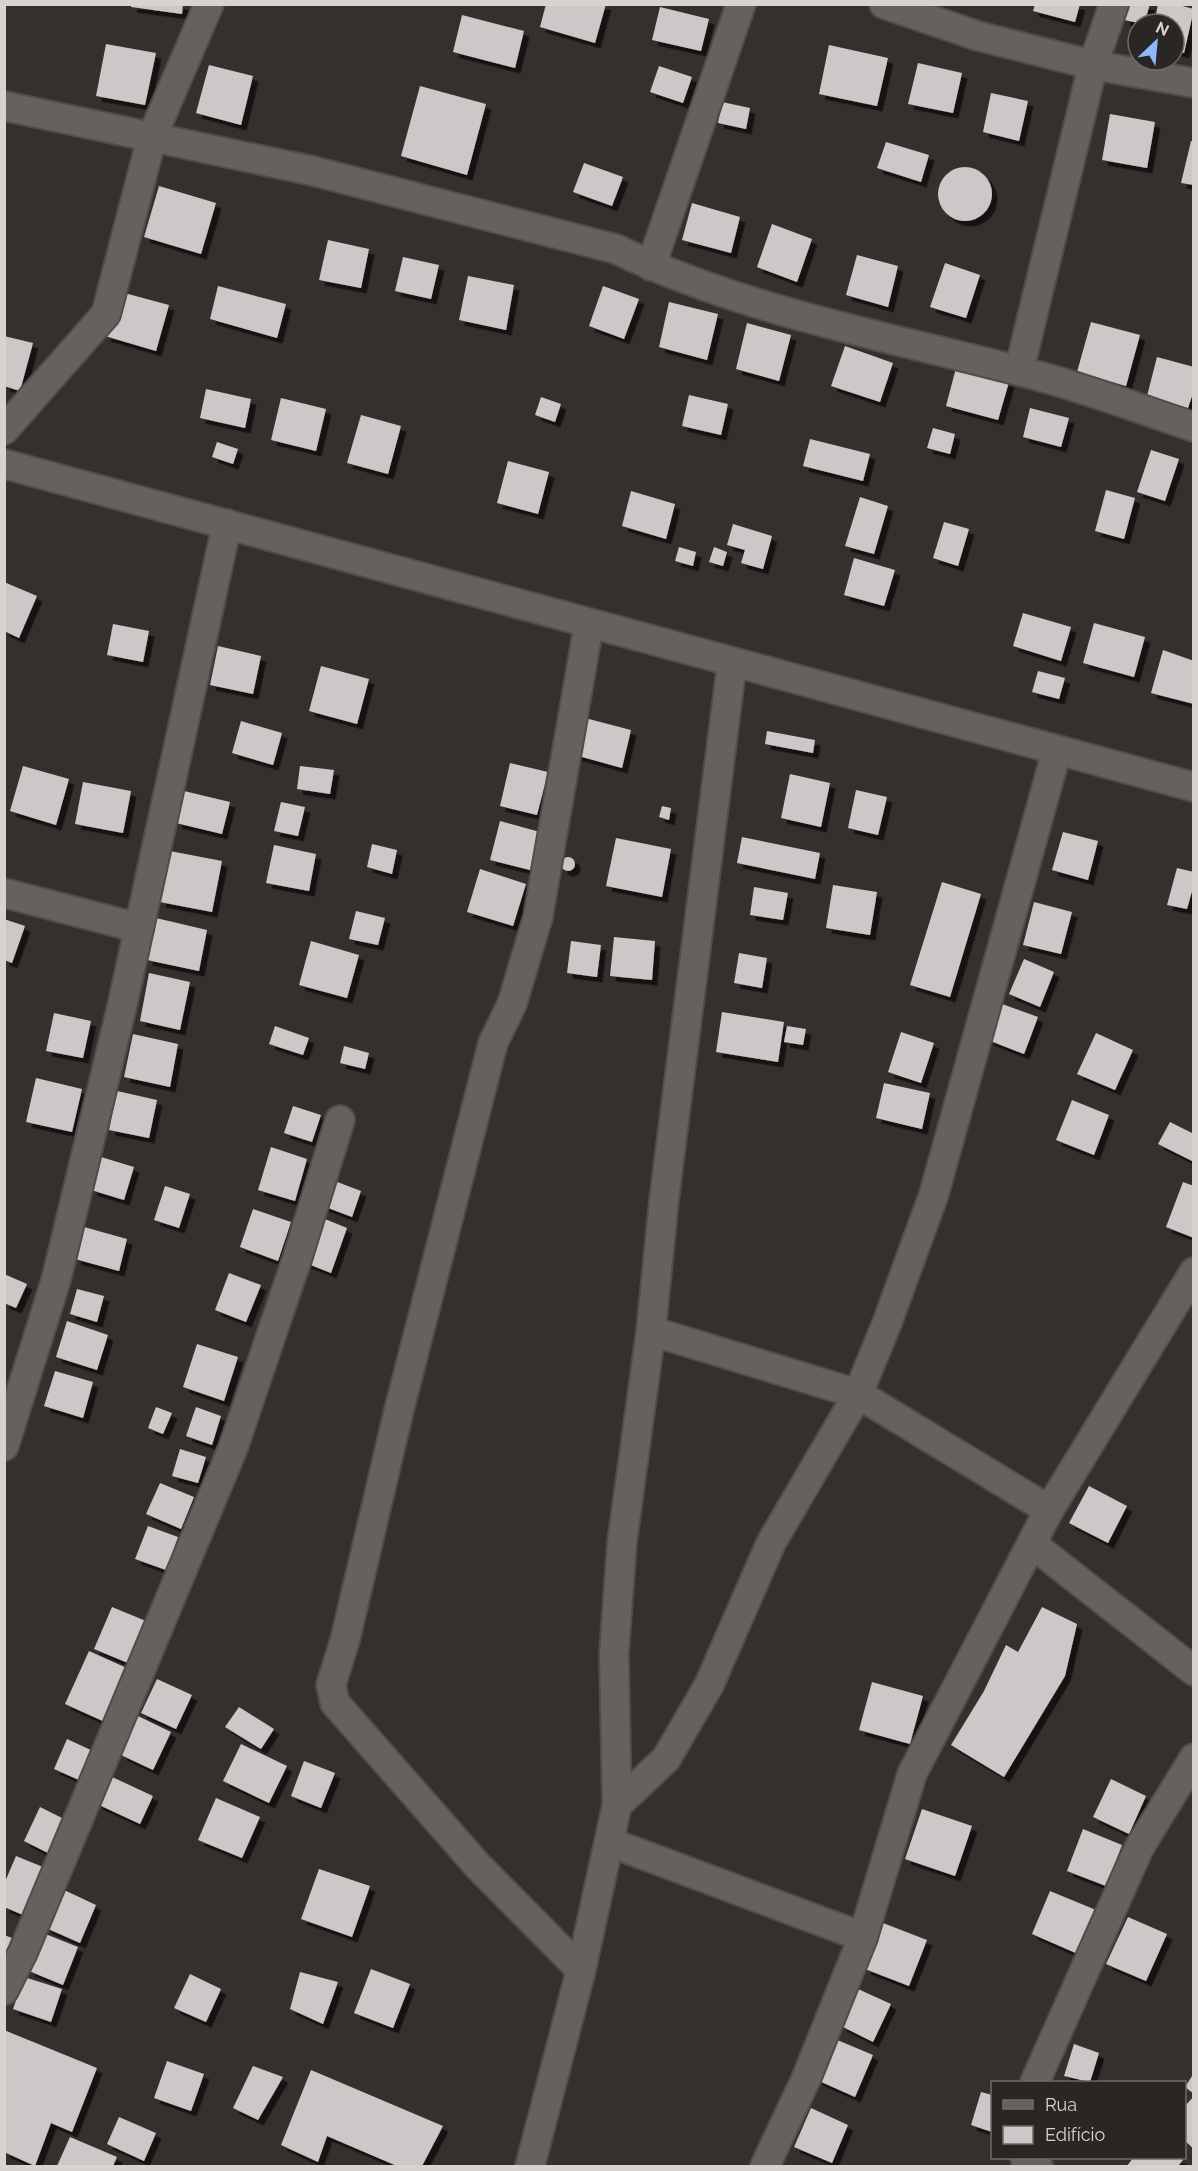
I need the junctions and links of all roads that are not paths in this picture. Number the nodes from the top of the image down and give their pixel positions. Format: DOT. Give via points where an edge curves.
graph roads {
  1 [pos="209,4"];
  2 [pos="741,4"];
  3 [pos="884,4"];
  4 [pos="1114,4"];
  5 [pos="1093,65"];
  6 [pos="1194,83"];
  7 [pos="4,106"];
  8 [pos="152,137"];
  9 [pos="651,266"];
  10 [pos="1019,371"];
  11 [pos="1194,427"];
  12 [pos="4,430"];
  13 [pos="4,464"];
  14 [pos="227,525"];
  15 [pos="589,624"];
  16 [pos="732,663"];
  17 [pos="1057,750"];
  18 [pos="1194,787"];
  19 [pos="4,893"];
  20 [pos="139,928"];
  21 [pos="340,1120"];
  22 [pos="1194,1272"];
  23 [pos="651,1331"];
  24 [pos="858,1394"];
  25 [pos="4,1446"];
  26 [pos="1049,1510"];
  27 [pos="1032,1544"];
  28 [pos="1194,1671"];
  29 [pos="1194,1758"];
  30 [pos="617,1805"];
  31 [pos="609,1842"];
  32 [pos="863,1937"];
  33 [pos="581,1970"];
  34 [pos="4,1990"];
  35 [pos="1035,2081"];
  36 [pos="531,2166"];
  37 [pos="765,2166"];
  1 -- 8 [label="street"];
  2 -- 9 [label="street"];
  3 -- 5 [label="street" via="978,36"];
  4 -- 5 [label="street"];
  5 -- 6 [label="street"];
  5 -- 10 [label="street"];
  7 -- 8 [label="street"];
  8 -- 9 [label="street" via="313,171 615,249"];
  8 -- 12 [label="street" via="106,314"];
  9 -- 10 [label="street" via="759,305"];
  10 -- 11 [label="street"];
  13 -- 14 [label="street"];
  14 -- 15 [label="street"];
  14 -- 20 [label="street"];
  15 -- 16 [label="street"];
  15 -- 33 [label="street" via="538,917 512,1004 493,1043 331,1685 335,1703 373,1748 478,1866"];
  16 -- 17 [label="street"];
  16 -- 23 [label="street"];
  17 -- 18 [label="street"];
  17 -- 24 [label="street" via="934,1194"];
  19 -- 20 [label="street"];
  20 -- 25 [label="street" via="57,1280"];
  21 -- 34 [label="street" via="233,1448"];
  22 -- 26 [label="street"];
  23 -- 24 [label="street"];
  23 -- 30 [label="street" via="622,1542 614,1654"];
  24 -- 26 [label="street"];
  24 -- 30 [label="street" via="771,1543 709,1685 666,1759"];
  26 -- 27 [label="street"];
  27 -- 28 [label="street"];
  27 -- 32 [label="street" via="912,1773"];
  29 -- 35 [label="street" via="1139,1848"];
  30 -- 31 [label="street"];
  31 -- 32 [label="street"];
  31 -- 33 [label="street"];
  32 -- 37 [label="street" via="806,2079"];
  33 -- 36 [label="street"];
}
